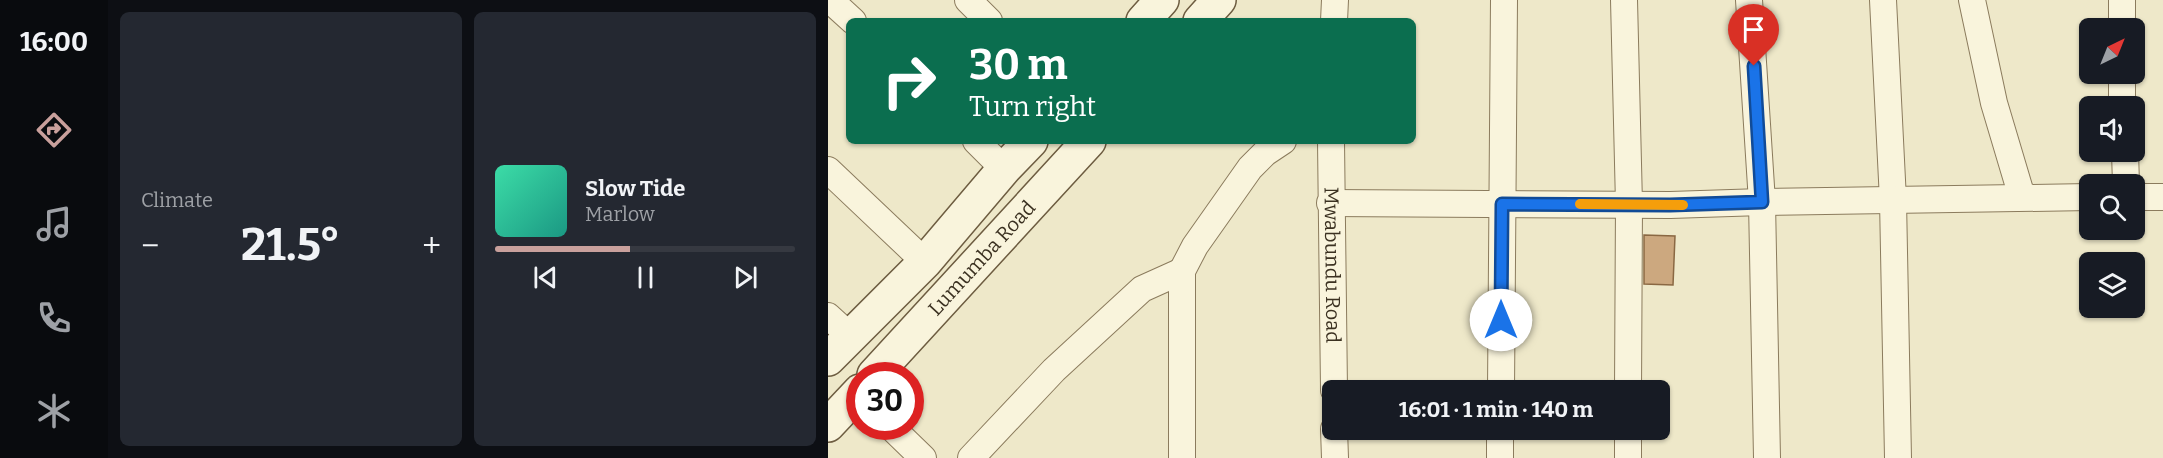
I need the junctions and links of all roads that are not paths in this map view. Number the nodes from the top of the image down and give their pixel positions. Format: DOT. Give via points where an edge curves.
graph roads {
  1 [pos="830,0"];
  2 [pos="968,0"];
  3 [pos="1219,0"];
  4 [pos="1335,0"];
  5 [pos="1504,0"];
  6 [pos="1624,0"];
  7 [pos="1749,0"];
  8 [pos="1883,0"];
  9 [pos="1972,0"];
  10 [pos="2122,0"];
  11 [pos="850,18"];
  12 [pos="986,18"];
  13 [pos="1203,18"];
  14 [pos="1334,18"];
  15 [pos="2122,18"];
  16 [pos="979,144"];
  17 [pos="1028,144"];
  18 [pos="1086,144"];
  19 [pos="1278,144"];
  20 [pos="1331,144"];
  21 [pos="1004,169"];
  22 [pos="828,170"];
  23 [pos="2022,197"];
  24 [pos="2079,197"];
  25 [pos="2145,197"];
  26 [pos="2163,197"];
  27 [pos="1893,200"];
  28 [pos="1762,202"];
  29 [pos="1330,203"];
  30 [pos="1502,204"];
  31 [pos="1629,204"];
  32 [pos="925,262"];
  33 [pos="1182,271"];
  34 [pos="835,337"];
  35 [pos="887,362"];
  36 [pos="1334,380"];
  37 [pos="1501,380"];
  38 [pos="1628,380"];
  39 [pos="846,406"];
  40 [pos="828,425"];
  41 [pos="904,440"];
  42 [pos="1334,440"];
  43 [pos="1500,440"];
  44 [pos="1628,440"];
  45 [pos="923,458"];
  46 [pos="971,458"];
  47 [pos="1182,458"];
  48 [pos="1335,458"];
  49 [pos="1500,458"];
  50 [pos="1628,458"];
  51 [pos="1767,458"];
  52 [pos="1898,458"];
  1 -- 11 [label="street"];
  2 -- 12 [label="street"];
  3 -- 13 [label="main road"];
  4 -- 14 [label="street"];
  5 -- 30 [label="street"];
  6 -- 31 [label="street"];
  7 -- 28 [label="street"];
  8 -- 27 [label="street"];
  9 -- 23 [label="street" via="1994,103"];
  10 -- 15 [label="street"];
  16 -- 21 [label="street"];
  17 -- 21 [label="main road, Lumumba Road"];
  18 -- 35 [label="main road, Lumumba Road"];
  19 -- 33 [label="street" via="1250,168"];
  20 -- 29 [label="street, Mwabundu Road"];
  21 -- 32 [label="main road, Lumumba Road"];
  22 -- 32 [label="street"];
  23 -- 24 [label="street"];
  23 -- 27 [label="street"];
  25 -- 26 [label="street"];
  27 -- 28 [label="street"];
  27 -- 52 [label="street"];
  28 -- 31 [label="street"];
  28 -- 51 [label="street"];
  29 -- 30 [label="street"];
  29 -- 36 [label="street, Mwabundu Road"];
  30 -- 31 [label="street"];
  30 -- 37 [label="street"];
  31 -- 38 [label="street"];
  32 -- 34 [label="main road, Lumumba Road"];
  33 -- 46 [label="street" via="1142,289 1054,370"];
  33 -- 47 [label="street"];
  39 -- 40 [label="main road, Lumumba Road"];
  41 -- 45 [label="street"];
  42 -- 48 [label="street"];
  43 -- 49 [label="street"];
  44 -- 50 [label="street"];
}
